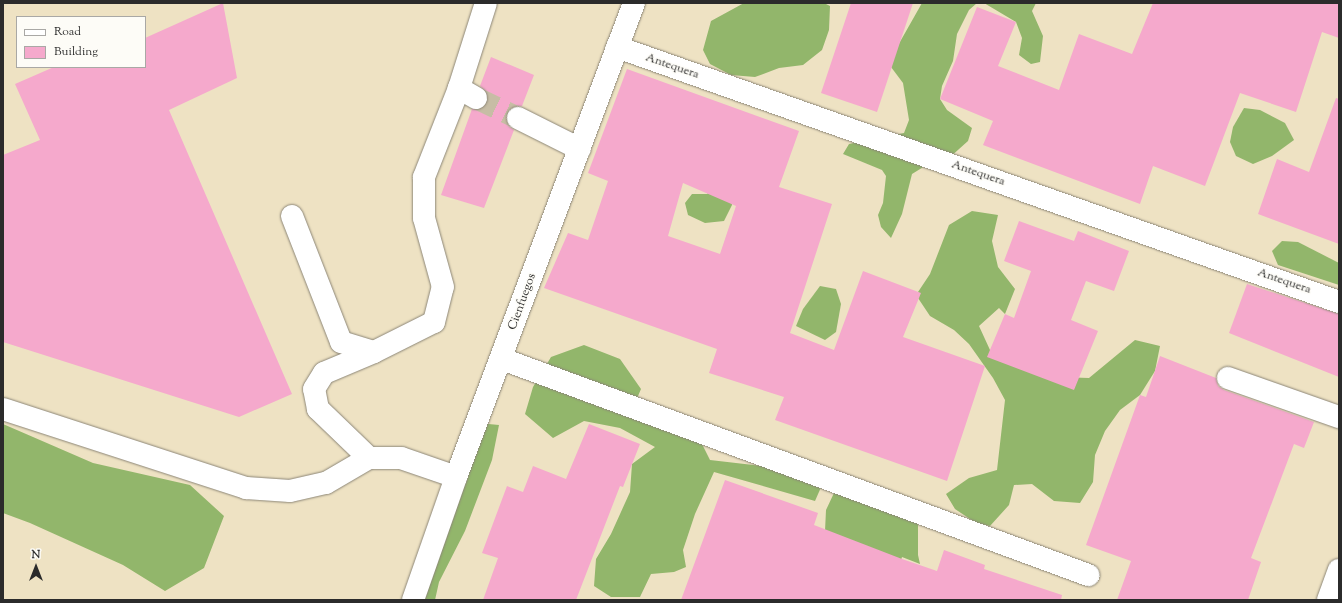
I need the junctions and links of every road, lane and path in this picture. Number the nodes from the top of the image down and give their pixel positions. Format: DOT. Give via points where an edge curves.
graph roads {
  1 [pos="486,3"];
  2 [pos="634,3"];
  3 [pos="617,47"];
  4 [pos="518,118"];
  5 [pos="580,149"];
  6 [pos="292,216"];
  7 [pos="1339,302"];
  8 [pos="374,352"];
  9 [pos="502,360"];
  10 [pos="1228,378"];
  11 [pos="3,409"];
  12 [pos="1339,416"];
  13 [pos="369,458"];
  14 [pos="456,477"];
  15 [pos="1339,570"];
  16 [pos="1088,575"];
  17 [pos="413,600"];
  18 [pos="1328,600"];
  1 -- 8 [label="main road" via="467,93 424,177 424,218 443,287 434,322"];
  2 -- 3 [label="main road, Cienfuegos"];
  3 -- 5 [label="main road, Cienfuegos"];
  3 -- 7 [label="main road, Antequera"];
  4 -- 5 [label="main road"];
  5 -- 9 [label="main road, Cienfuegos"];
  6 -- 8 [label="main road" via="341,342"];
  8 -- 13 [label="main road" via="324,373 314,389 318,409"];
  9 -- 14 [label="main road, Cienfuegos"];
  9 -- 16 [label="main road"];
  10 -- 12 [label="main road"];
  11 -- 13 [label="main road" via="246,488 290,491 326,483"];
  13 -- 14 [label="main road" via="400,458"];
  14 -- 17 [label="main road, Cienfuegos"];
  15 -- 18 [label="main road"];
}
